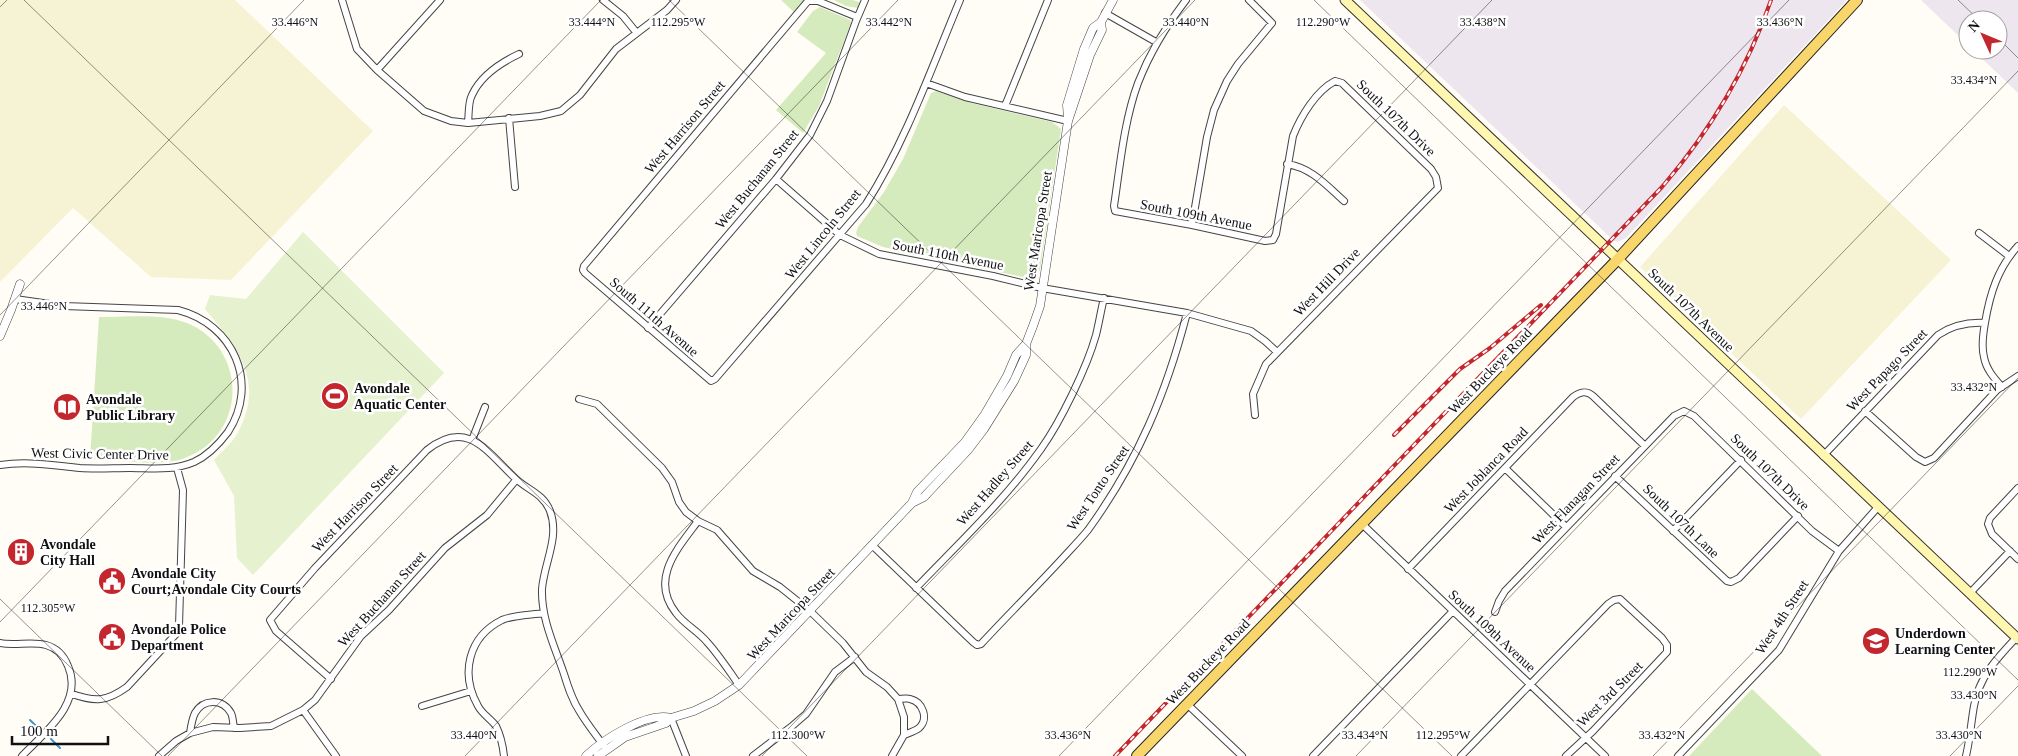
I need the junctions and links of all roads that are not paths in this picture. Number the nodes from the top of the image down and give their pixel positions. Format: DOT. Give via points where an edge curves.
graph roads {
  1 [pos="342,0"];
  2 [pos="440,0"];
  3 [pos="603,0"];
  4 [pos="676,0"];
  5 [pos="865,0"];
  6 [pos="960,0"];
  7 [pos="1048,0"];
  8 [pos="1113,0"];
  9 [pos="1186,0"];
  10 [pos="1249,0"];
  11 [pos="1345,0"];
  12 [pos="1857,0"];
  13 [pos="1105,13"];
  14 [pos="857,17"];
  15 [pos="636,32"];
  16 [pos="1156,42"];
  17 [pos="519,54"];
  18 [pos="377,70"];
  19 [pos="926,83"];
  20 [pos="1005,106"];
  21 [pos="509,119"];
  22 [pos="1068,121"];
  23 [pos="468,123"];
  24 [pos="1287,164"];
  25 [pos="1436,177"];
  26 [pos="776,180"];
  27 [pos="515,186"];
  28 [pos="1344,201"];
  29 [pos="1192,225"];
  30 [pos="1979,233"];
  31 [pos="840,235"];
  32 [pos="2018,246"];
  33 [pos="2009,256"];
  34 [pos="1618,259"];
  35 [pos="583,270"];
  36 [pos="20,284"];
  37 [pos="1042,288"];
  38 [pos="1104,298"];
  39 [pos="15,299"];
  40 [pos="1187,313"];
  41 [pos="1985,323"];
  42 [pos="648,328"];
  43 [pos="0,336"];
  44 [pos="1277,352"];
  45 [pos="2018,376"];
  46 [pos="711,381"];
  47 [pos="2002,387"];
  48 [pos="579,399"];
  49 [pos="485,407"];
  50 [pos="1684,410"];
  51 [pos="1865,411"];
  52 [pos="1254,415"];
  53 [pos="472,440"];
  54 [pos="1645,446"];
  55 [pos="1823,456"];
  56 [pos="1741,460"];
  57 [pos="0,465"];
  58 [pos="177,468"];
  59 [pos="1505,468"];
  60 [pos="1616,476"];
  61 [pos="516,480"];
  62 [pos="2018,488"];
  63 [pos="1878,507"];
  64 [pos="1798,516"];
  65 [pos="698,521"];
  66 [pos="1361,524"];
  67 [pos="1566,527"];
  68 [pos="1673,531"];
  69 [pos="872,545"];
  70 [pos="1839,551"];
  71 [pos="2010,551"];
  72 [pos="2018,558"];
  73 [pos="1408,569"];
  74 [pos="916,588"];
  75 [pos="1970,593"];
  76 [pos="810,611"];
  77 [pos="1453,611"];
  78 [pos="1496,612"];
  79 [pos="544,613"];
  80 [pos="2017,639"];
  81 [pos="0,643"];
  82 [pos="855,657"];
  83 [pos="331,679"];
  84 [pos="1530,684"];
  85 [pos="739,685"];
  86 [pos="470,691"];
  87 [pos="72,694"];
  88 [pos="898,699"];
  89 [pos="1187,704"];
  90 [pos="422,706"];
  91 [pos="303,710"];
  92 [pos="671,718"];
  93 [pos="234,728"];
  94 [pos="190,733"];
  95 [pos="904,735"];
  96 [pos="1585,737"];
  97 [pos="604,746"];
  98 [pos="22,756"];
  99 [pos="159,756"];
  100 [pos="336,756"];
  101 [pos="504,756"];
  102 [pos="586,756"];
  103 [pos="598,756"];
  104 [pos="686,756"];
  105 [pos="753,756"];
  106 [pos="892,756"];
  107 [pos="1137,756"];
  108 [pos="1242,756"];
  109 [pos="1313,756"];
  110 [pos="1461,756"];
  111 [pos="1566,756"];
  112 [pos="1605,756"];
  113 [pos="1678,756"];
  114 [pos="1966,756"];
  1 -- 18 [label="street" via="357,49"];
  2 -- 18 [label="street"];
  3 -- 15 [label="street"];
  4 -- 15 [label="street"];
  5 -- 14 [label="street, West Buchanan Street"];
  6 -- 19 [label="street, West Lincoln Street"];
  7 -- 20 [label="street"];
  8 -- 13 [label="street, West Maricopa Street"];
  9 -- 16 [label="street"];
  10 -- 29 [label="street" via="1272,23 1238,64 1214,110"];
  11 -- 34 [label="main road, South 107th Avenue"];
  12 -- 34 [label="main road, West Buckeye Road"];
  13 -- 16 [label="street"];
  13 -- 22 [label="street, West Maricopa Street" via="1102,30"];
  14 -- 26 [label="street, West Buchanan Street" via="827,102 810,135"];
  14 -- 35 [label="street, West Harrison Street" via="818,0 808,1"];
  15 -- 21 [label="street" via="616,49 574,100 560,110"];
  16 -- 29 [label="street, South 109th Avenue" via="1137,85 1128,120 1114,206 1115,211"];
  17 -- 23 [label="street" via="502,62 481,80 471,96"];
  18 -- 23 [label="street" via="424,111 451,121"];
  19 -- 20 [label="street" via="965,97"];
  19 -- 31 [label="street, West Lincoln Street" via="883,176 866,204"];
  20 -- 22 [label="street"];
  21 -- 23 [label="street"];
  21 -- 27 [label="street"];
  22 -- 37 [label="street, West Maricopa Street"];
  24 -- 25 [label="street, South 107th Drive" via="1299,123 1316,98 1335,81 1342,83"];
  24 -- 28 [label="street" via="1312,172"];
  24 -- 29 [label="street, South 109th Avenue" via="1273,240"];
  25 -- 44 [label="street, West Hill Drive" via="1438,188"];
  26 -- 31 [label="street, South 110th Avenue"];
  26 -- 42 [label="street, West Buchanan Street"];
  30 -- 33 [label="street"];
  31 -- 37 [label="street, South 110th Avenue" via="879,254"];
  31 -- 46 [label="street, West Lincoln Street"];
  32 -- 33 [label="street"];
  33 -- 41 [label="street" via="1994,283"];
  34 -- 55 [label="main road, South 107th Avenue"];
  34 -- 66 [label="main road, West Buckeye Road"];
  35 -- 42 [label="street, South 111th Avenue"];
  36 -- 39 [label="street"];
  37 -- 38 [label="street, South 110th Avenue"];
  37 -- 69 [label="street, West Maricopa Street" via="1040,306 1026,344 1016,355 981,420 965,442 917,492 912,503"];
  38 -- 40 [label="street, South 110th Avenue"];
  38 -- 74 [label="street, West Hadley Street" via="1096,336 1083,369 1042,447 989,512"];
  39 -- 43 [label="street"];
  39 -- 58 [label="street, West Civic Center Drive" via="64,306 178,310 195,314 220,334 238,362 242,378 239,408 233,424 210,452"];
  40 -- 44 [label="street, South 110th Avenue" via="1251,331"];
  40 -- 74 [label="street, West Tonto Street" via="1160,401 1138,450 1113,492 1087,531 981,644 977,645"];
  41 -- 47 [label="street" via="1984,358 1988,370"];
  41 -- 51 [label="street, West Papago Street" via="1963,324 1938,335"];
  42 -- 46 [label="street, South 111th Avenue"];
  44 -- 52 [label="street, West Hill Drive" via="1266,364 1255,386"];
  45 -- 47 [label="street"];
  47 -- 51 [label="street" via="1934,458 1925,462 1916,458"];
  48 -- 65 [label="street" via="597,404 662,468 672,482 679,502"];
  49 -- 53 [label="street"];
  50 -- 54 [label="street, West Flanagan Street" via="1677,413"];
  50 -- 56 [label="street, South 107th Drive"];
  51 -- 55 [label="street, West Papago Street"];
  53 -- 61 [label="street" via="484,446"];
  53 -- 83 [label="street, West Harrison Street" via="452,436 427,450 270,620 276,631"];
  54 -- 59 [label="street, West Joblanca Road" via="1593,396 1584,392 1573,397"];
  54 -- 60 [label="street, West Flanagan Street"];
  55 -- 63 [label="main road, South 107th Avenue"];
  56 -- 64 [label="street, South 107th Drive"];
  56 -- 68 [label="street"];
  57 -- 58 [label="street, West Civic Center Drive"];
  58 -- 87 [label="street" via="183,490 177,633 118,694 100,700"];
  59 -- 67 [label="street"];
  59 -- 73 [label="street, West Joblanca Road"];
  60 -- 67 [label="street, West Flanagan Street"];
  60 -- 68 [label="street, South 107th Lane"];
  61 -- 79 [label="street" via="546,502 553,524 542,589"];
  61 -- 83 [label="street, West Buchanan Street" via="487,515 445,548 362,636"];
  62 -- 71 [label="street" via="1988,524 1992,534"];
  63 -- 70 [label="street, West 4th Street"];
  63 -- 75 [label="main road, South 107th Avenue"];
  64 -- 68 [label="street, South 107th Lane" via="1739,578 1731,582 1723,579"];
  64 -- 70 [label="street, South 107th Drive"];
  65 -- 76 [label="street" via="717,530 754,571"];
  65 -- 85 [label="street" via="670,561 665,580 667,596 675,613 706,641"];
  66 -- 73 [label="street, South 109th Avenue"];
  66 -- 89 [label="main road, West Buckeye Road"];
  67 -- 78 [label="street, West Flanagan Street" via="1505,591"];
  69 -- 74 [label="street"];
  69 -- 76 [label="street, West Maricopa Street"];
  70 -- 113 [label="street, West 4th Street" via="1779,650"];
  71 -- 72 [label="street"];
  71 -- 75 [label="street"];
  73 -- 77 [label="street, South 109th Avenue"];
  75 -- 80 [label="main road, South 107th Avenue"];
  76 -- 82 [label="street"];
  76 -- 85 [label="street, West Maricopa Street"];
  77 -- 84 [label="street, South 109th Avenue"];
  77 -- 109 [label="street"];
  79 -- 86 [label="street" via="503,620 488,630 471,652 467,672"];
  79 -- 97 [label="street" via="569,691 579,712"];
  80 -- 114 [label="street" via="1991,666 1980,686"];
  81 -- 87 [label="street" via="37,643 55,649 64,657 70,670"];
  82 -- 88 [label="street" via="866,672"];
  82 -- 105 [label="street" via="835,672 806,714"];
  83 -- 91 [label="street, West Buchanan Street"];
  84 -- 96 [label="street, South 109th Avenue"];
  84 -- 96 [label="street, West 3rd Street" via="1608,604 1617,599 1626,603 1668,648 1663,658"];
  84 -- 110 [label="street"];
  85 -- 92 [label="street, West Maricopa Street" via="715,701"];
  86 -- 90 [label="street"];
  86 -- 101 [label="street" via="479,708 496,726"];
  87 -- 98 [label="street" via="55,721"];
  88 -- 95 [label="street" via="904,717"];
  88 -- 95 [label="street" via="919,703 924,714 921,726"];
  89 -- 107 [label="main road, West Buckeye Road"];
  89 -- 108 [label="street"];
  91 -- 93 [label="street, West Buchanan Street" via="271,726"];
  91 -- 100 [label="street"];
  92 -- 97 [label="street, West Maricopa Street" via="666,723"];
  92 -- 104 [label="street"];
  93 -- 94 [label="street, West Buchanan Street" via="213,727"];
  93 -- 94 [label="street" via="231,712 214,701 195,712"];
  94 -- 99 [label="street, West Buchanan Street"];
  95 -- 106 [label="street"];
  96 -- 111 [label="street, West 3rd Street"];
  96 -- 112 [label="street, South 109th Avenue"];
  97 -- 102 [label="street, West Maricopa Street"];
  97 -- 103 [label="street, West Maricopa Street"];
}
